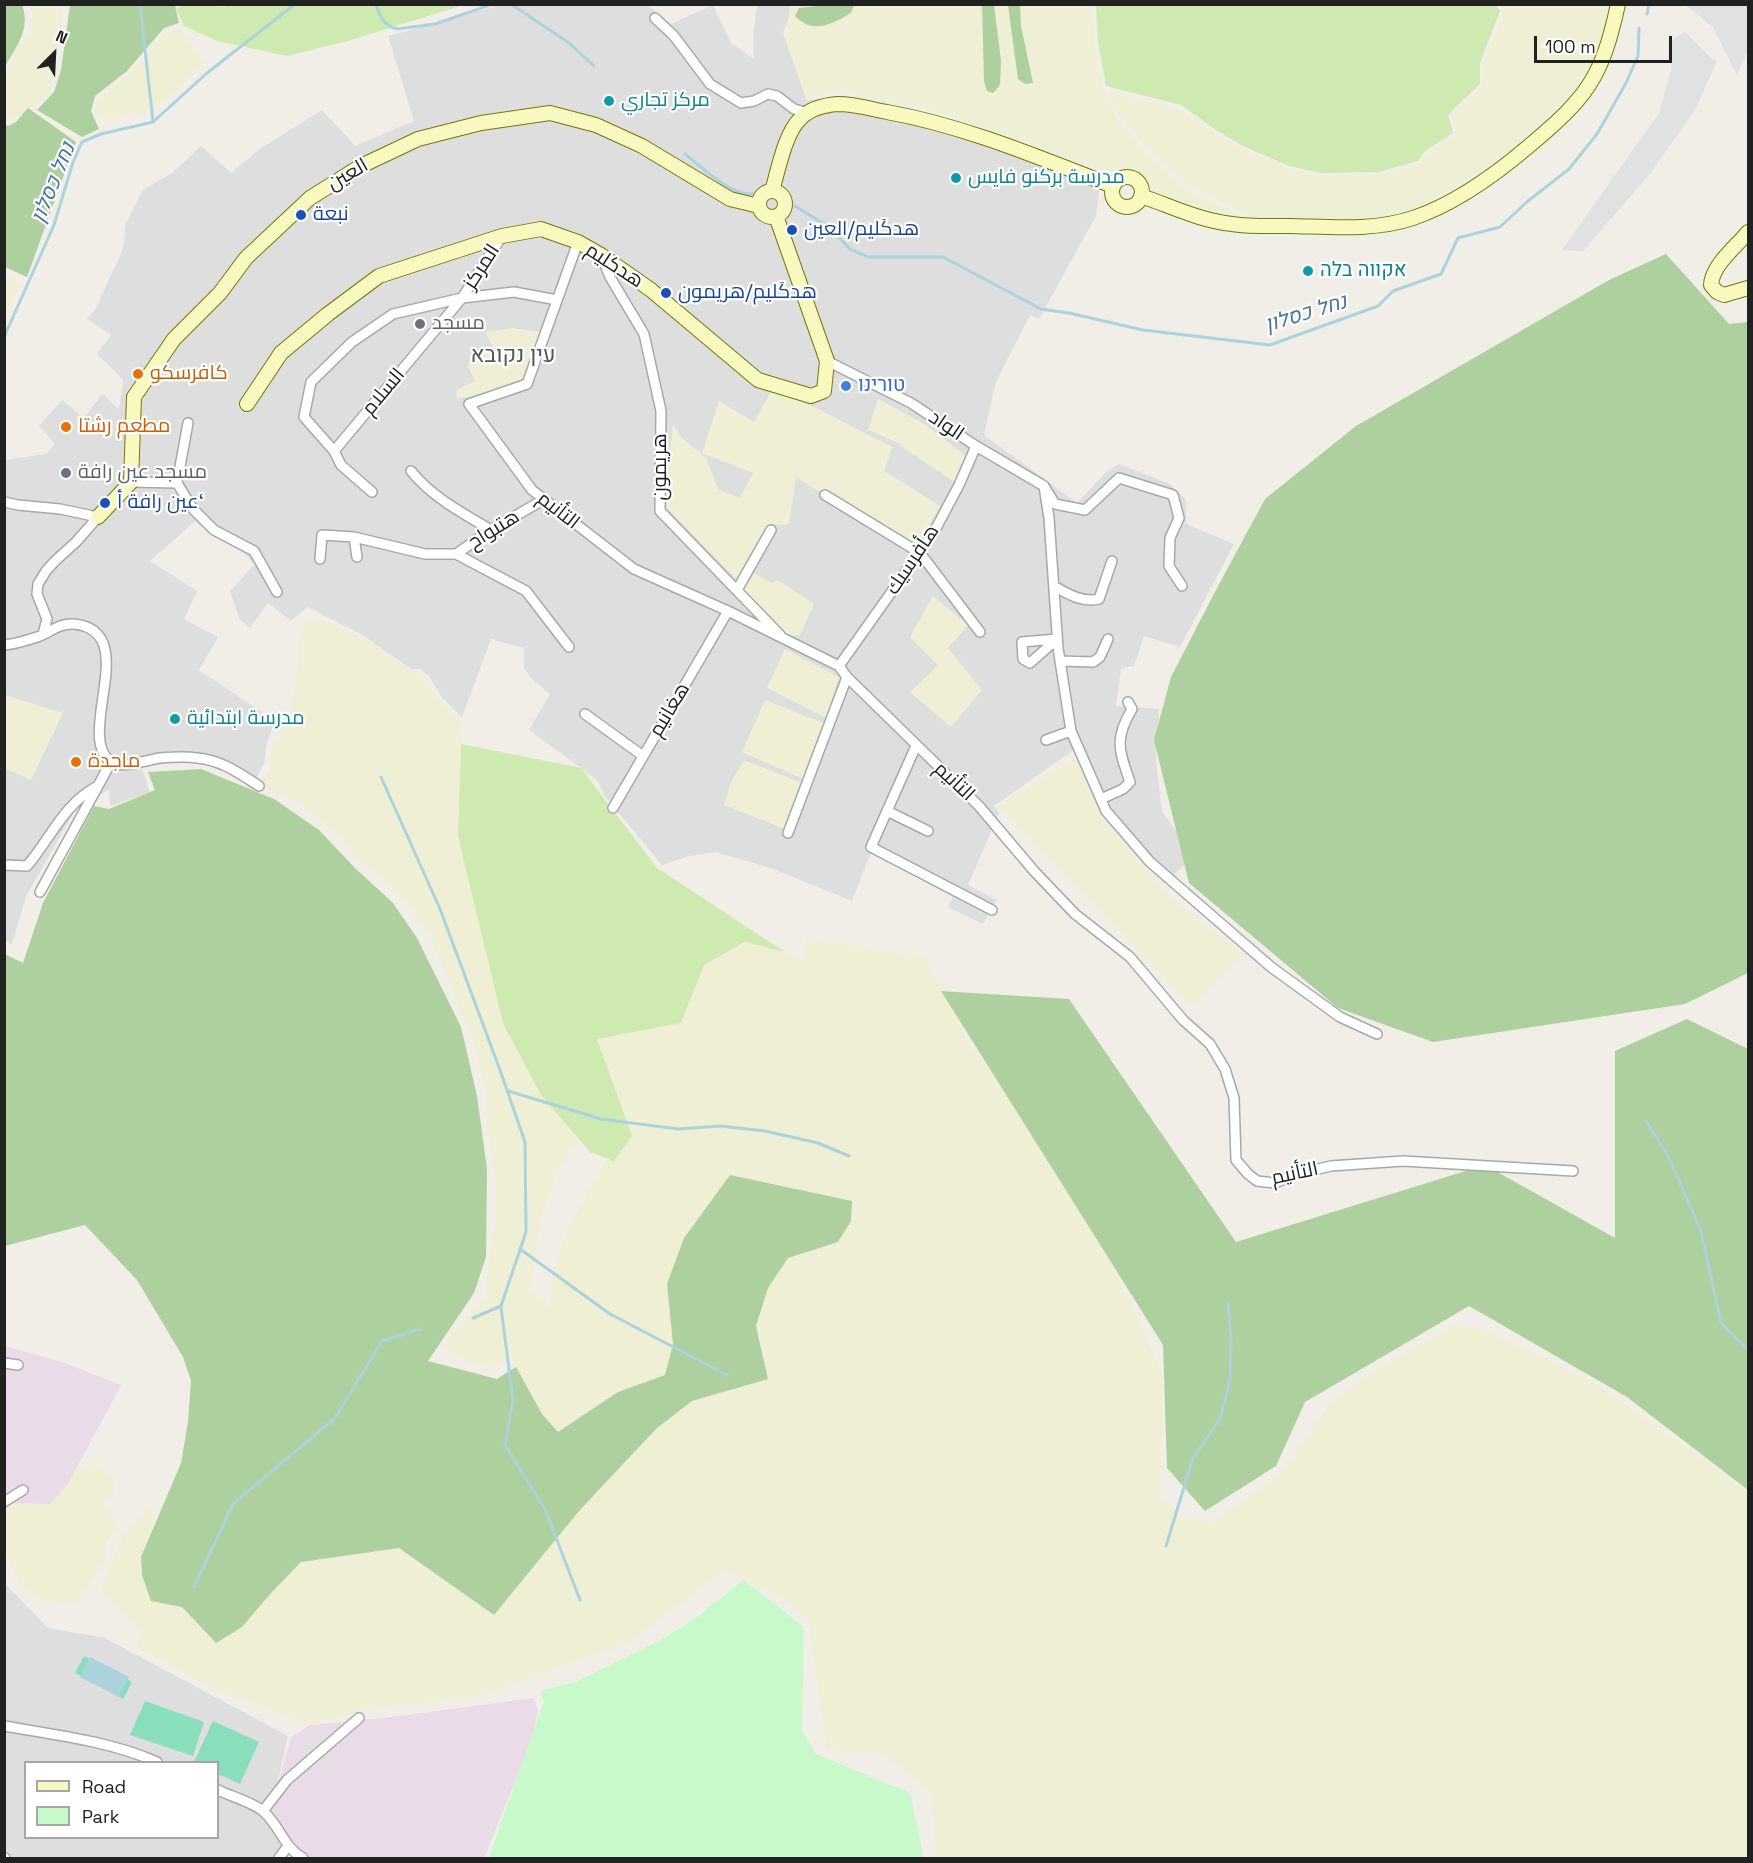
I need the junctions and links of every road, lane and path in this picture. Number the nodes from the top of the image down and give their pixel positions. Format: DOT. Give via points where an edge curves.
graph roads {
  1 [pos="1618,4"];
  2 [pos="655,18"];
  3 [pos="808,113"];
  4 [pos="1113,186"];
  5 [pos="772,191"];
  6 [pos="1141,196"];
  7 [pos="759,206"];
  8 [pos="776,216"];
  9 [pos="1749,232"];
  10 [pos="502,236"];
  11 [pos="578,242"];
  12 [pos="601,255"];
  13 [pos="1749,288"];
  14 [pos="462,298"];
  15 [pos="557,300"];
  16 [pos="827,360"];
  17 [pos="247,404"];
  18 [pos="188,423"];
  19 [pos="975,446"];
  20 [pos="334,451"];
  21 [pos="411,471"];
  22 [pos="131,482"];
  23 [pos="177,483"];
  24 [pos="1044,486"];
  25 [pos="372,492"];
  26 [pos="825,495"];
  27 [pos="543,500"];
  28 [pos="4,502"];
  29 [pos="98,517"];
  30 [pos="491,530"];
  31 [pos="771,530"];
  32 [pos="354,537"];
  33 [pos="456,554"];
  34 [pos="920,554"];
  35 [pos="357,557"];
  36 [pos="320,559"];
  37 [pos="1112,561"];
  38 [pos="1054,586"];
  39 [pos="1182,586"];
  40 [pos="737,590"];
  41 [pos="277,592"];
  42 [pos="728,611"];
  43 [pos="980,632"];
  44 [pos="43,634"];
  45 [pos="1108,639"];
  46 [pos="786,641"];
  47 [pos="4,645"];
  48 [pos="569,647"];
  49 [pos="1060,661"];
  50 [pos="839,666"];
  51 [pos="847,677"];
  52 [pos="1128,702"];
  53 [pos="585,714"];
  54 [pos="1071,731"];
  55 [pos="1046,740"];
  56 [pos="916,746"];
  57 [pos="643,756"];
  58 [pos="111,762"];
  59 [pos="97,786"];
  60 [pos="259,786"];
  61 [pos="1101,799"];
  62 [pos="613,808"];
  63 [pos="887,811"];
  64 [pos="928,831"];
  65 [pos="788,833"];
  66 [pos="4,865"];
  67 [pos="39,892"];
  68 [pos="992,910"];
  69 [pos="1377,1034"];
  70 [pos="1573,1171"];
  71 [pos="4,1363"];
  72 [pos="18,1365"];
  73 [pos="23,1490"];
  74 [pos="4,1502"];
  75 [pos="359,1718"];
  76 [pos="4,1726"];
  77 [pos="155,1761"];
  78 [pos="219,1790"];
  79 [pos="263,1811"];
  80 [pos="288,1846"];
  81 [pos="279,1858"];
  82 [pos="301,1858"];
  1 -- 6 [label="street" via="1606,53 1577,102 1517,156 1428,212 1374,227 1232,224"];
  2 -- 3 [label="street" via="674,36 710,84 741,104 768,94"];
  3 -- 4 [label="street" via="823,106 850,105 926,120"];
  3 -- 5 [label="street" via="795,124"];
  4 -- 6 [label="street" via="1123,178 1133,179 1140,186"];
  4 -- 6 [label="street" via="1114,200 1122,207 1133,206"];
  5 -- 7 [label="street" via="762,195"];
  5 -- 8 [label="street" via="785,202 783,211"];
  7 -- 8 [label="street" via="763,214"];
  7 -- 22 [label="street, العين" via="730,199 642,146 605,129 550,113 481,123 418,139 361,166 310,198 246,258 220,293 174,339 134,397"];
  8 -- 16 [label="street, هدكليم"];
  9 -- 13 [label="street" via="1716,269 1711,285 1724,295"];
  10 -- 11 [label="street, هدكليم" via="541,229"];
  10 -- 14 [label="street, المركز"];
  10 -- 17 [label="street, هدكليم" via="379,276 281,353"];
  11 -- 12 [label="street, هدكليم"];
  11 -- 15 [label="street, التأنيم"];
  12 -- 16 [label="street, هدكليم" via="651,290 758,380 811,396 824,391"];
  12 -- 40 [label="street, هريمون" via="644,334 661,411 660,511"];
  14 -- 15 [label="street" via="514,292"];
  14 -- 20 [label="street, السلام"];
  14 -- 20 [label="street" via="393,314 361,335 311,382 304,417"];
  15 -- 27 [label="street, التأنيم" via="527,384 469,404"];
  16 -- 19 [label="street, الواد" via="911,403"];
  18 -- 23 [label="street"];
  19 -- 24 [label="street, الواد"];
  19 -- 34 [label="street, هأفرسيك" via="959,485"];
  20 -- 25 [label="street" via="341,465"];
  21 -- 30 [label="street" via="438,497"];
  22 -- 23 [label="street"];
  22 -- 29 [label="street"];
  23 -- 41 [label="street" via="214,530 254,551"];
  24 -- 38 [label="street"];
  24 -- 39 [label="street, الواد" via="1056,504 1085,510 1119,478 1173,495 1179,518 1170,538 1169,566"];
  26 -- 34 [label="street"];
  27 -- 30 [label="street, هتبواح"];
  27 -- 42 [label="street, التأنيم" via="634,569"];
  28 -- 29 [label="street"];
  29 -- 44 [label="street" via="38,584 37,594 47,619"];
  30 -- 33 [label="street, هتبواح"];
  31 -- 40 [label="street"];
  32 -- 33 [label="street, هتبواح" via="425,554"];
  32 -- 35 [label="street"];
  32 -- 36 [label="street, هتبواح" via="322,536"];
  33 -- 48 [label="street" via="526,591"];
  34 -- 43 [label="street"];
  34 -- 50 [label="street, هأفرسيك"];
  37 -- 38 [label="street" via="1099,599 1074,597"];
  38 -- 49 [label="street"];
  40 -- 46 [label="street, هريمون"];
  42 -- 46 [label="street, التأنيم"];
  42 -- 57 [label="street, هغانيم"];
  44 -- 47 [label="street"];
  44 -- 58 [label="street" via="71,624 86,626 100,638 106,655 100,752"];
  45 -- 49 [label="street" via="1100,657 1093,662"];
  46 -- 50 [label="street, التأنيم"];
  49 -- 54 [label="street"];
  50 -- 51 [label="street, التأنيم"];
  51 -- 56 [label="street, التأنيم"];
  51 -- 65 [label="street"];
  52 -- 61 [label="street" via="1132,709 1120,733 1120,749 1130,782"];
  53 -- 57 [label="street"];
  54 -- 55 [label="street"];
  54 -- 61 [label="street"];
  56 -- 63 [label="street"];
  56 -- 70 [label="street, التأنيم" via="979,806 1075,914 1130,957 1183,1020 1210,1044 1226,1069 1234,1098 1236,1160 1257,1181 1275,1183 1331,1166 1403,1161"];
  57 -- 62 [label="street, هغانيم"];
  58 -- 59 [label="street"];
  58 -- 60 [label="street" via="123,765 195,757 214,760"];
  59 -- 66 [label="street" via="81,795 27,866"];
  59 -- 67 [label="street"];
  61 -- 69 [label="street" via="1106,811 1150,862 1271,967 1340,1017"];
  63 -- 64 [label="street"];
  63 -- 68 [label="street" via="870,847"];
  71 -- 72 [label="street"];
  73 -- 74 [label="street"];
  75 -- 79 [label="street" via="287,1780"];
  76 -- 77 [label="street" via="91,1741"];
  78 -- 79 [label="street"];
  79 -- 80 [label="street"];
  80 -- 81 [label="street"];
  80 -- 82 [label="street"];
}
